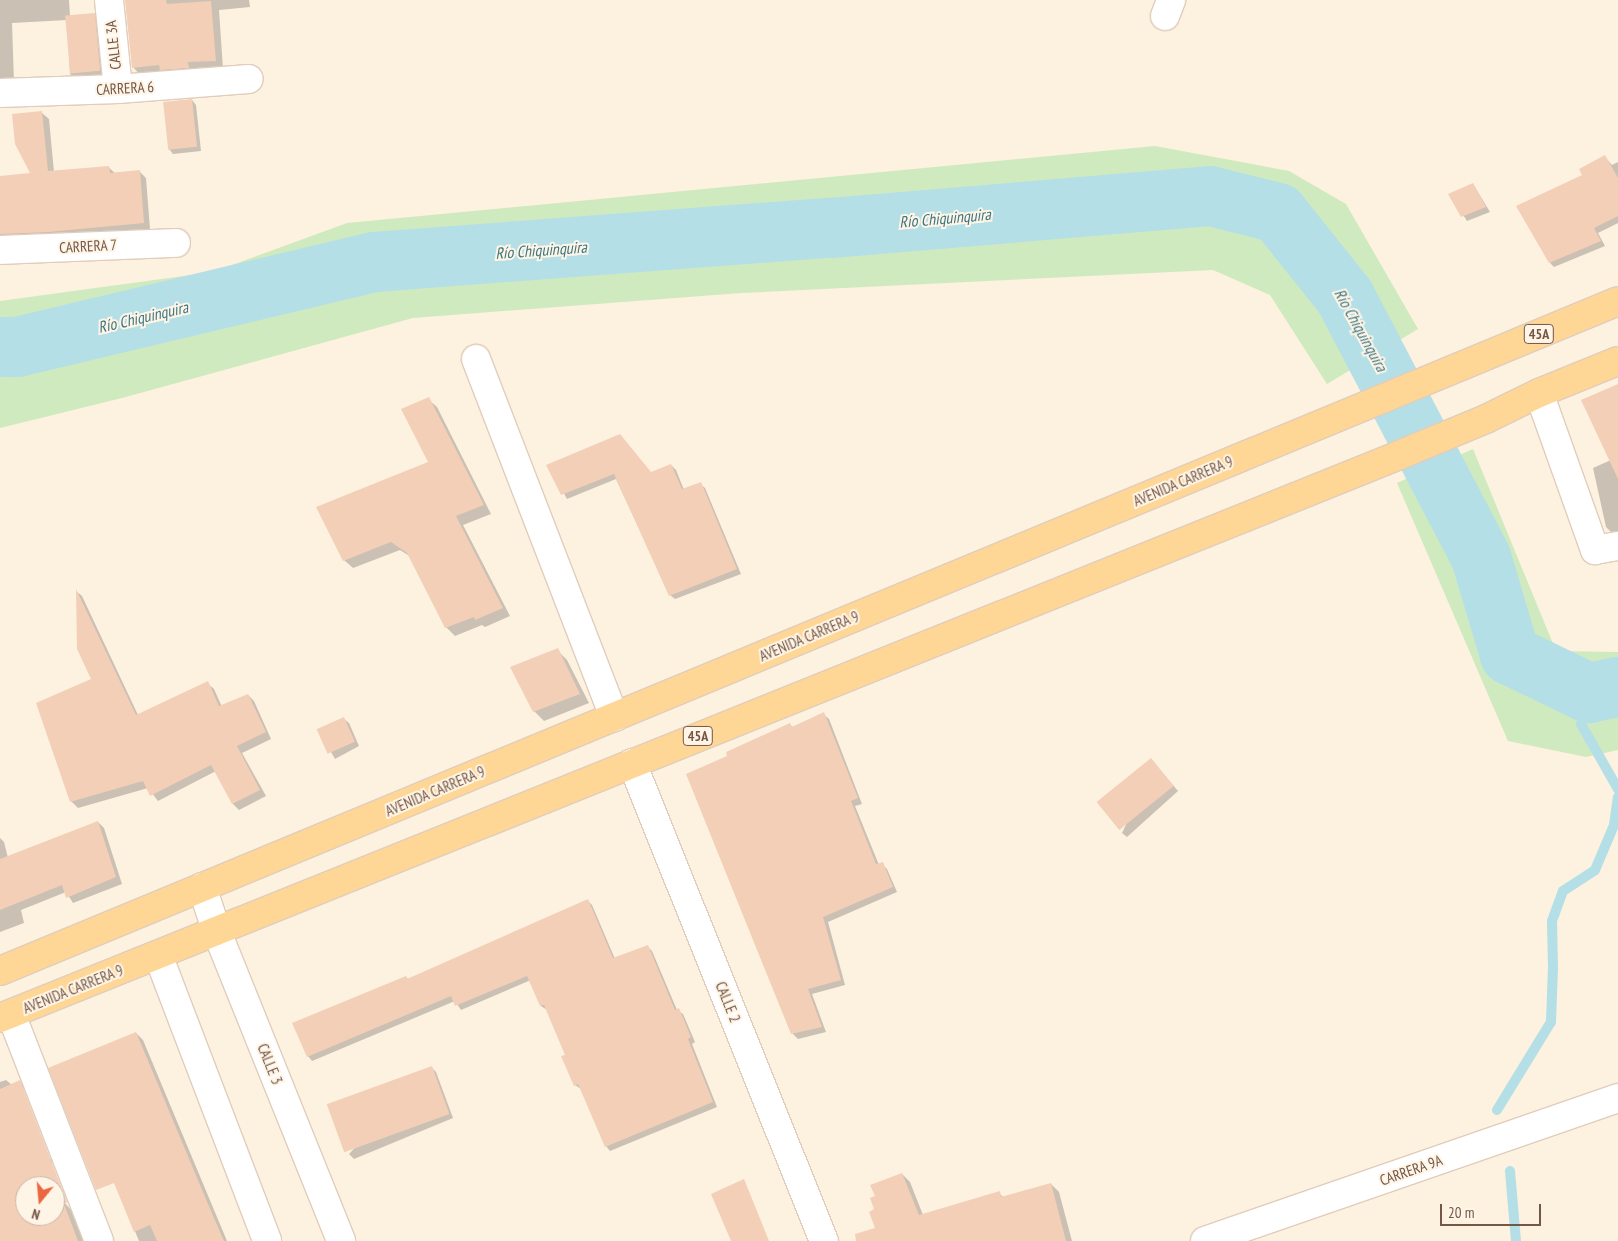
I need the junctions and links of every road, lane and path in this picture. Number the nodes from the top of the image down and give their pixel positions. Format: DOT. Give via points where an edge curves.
graph roads {
  1 [pos="109,0"];
  2 [pos="249,79"];
  3 [pos="118,89"];
  4 [pos="0,92"];
  5 [pos="176,242"];
  6 [pos="0,250"];
  7 [pos="1618,301"];
  8 [pos="476,359"];
  9 [pos="1618,361"];
  10 [pos="1539,393"];
  11 [pos="1606,548"];
  12 [pos="614,717"];
  13 [pos="632,763"];
  14 [pos="202,887"];
  15 [pos="217,932"];
  16 [pos="158,955"];
  17 [pos="0,971"];
  18 [pos="6,1016"];
  19 [pos="1618,1098"];
  20 [pos="99,1241"];
  21 [pos="267,1241"];
  22 [pos="341,1241"];
  23 [pos="824,1241"];
  24 [pos="1205,1241"];
  1 -- 3 [label="street, CALLE 3A"];
  2 -- 3 [label="street, CARRERA 6"];
  3 -- 4 [label="street, CARRERA 6"];
  5 -- 6 [label="street, CARRERA 7"];
  7 -- 12 [label="main road, AVENIDA CARRERA 9 / 45A"];
  8 -- 12 [label="street"];
  9 -- 10 [label="main road, AVENIDA CARRERA 9 / 45A"];
  10 -- 11 [label="street"];
  10 -- 13 [label="main road, AVENIDA CARRERA 9 / 45A" via="1397,456"];
  12 -- 14 [label="main road, AVENIDA CARRERA 9 / 45A"];
  13 -- 15 [label="main road, AVENIDA CARRERA 9 / 45A"];
  13 -- 23 [label="street, CALLE 2"];
  14 -- 15 [label="street, CALLE 3"];
  14 -- 17 [label="main road, AVENIDA CARRERA 9 / 45A"];
  15 -- 16 [label="main road, AVENIDA CARRERA 9 / 45A"];
  15 -- 22 [label="street, CALLE 3"];
  16 -- 18 [label="main road, AVENIDA CARRERA 9 / 45A"];
  16 -- 21 [label="street"];
  18 -- 20 [label="street"];
  19 -- 24 [label="street, CARRERA 9A"];
}
